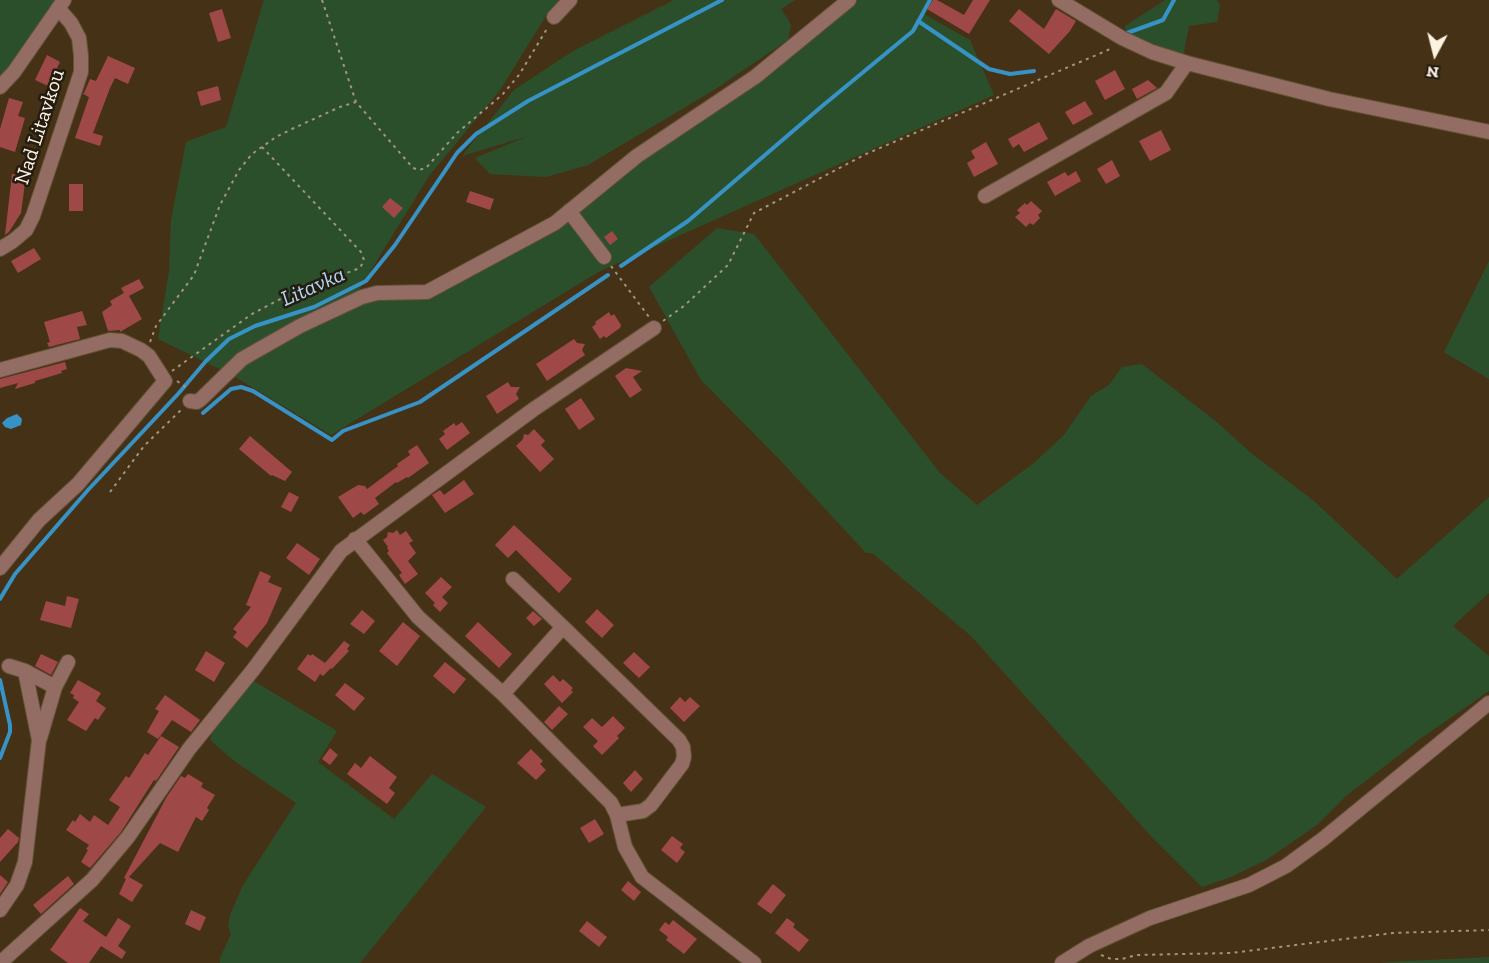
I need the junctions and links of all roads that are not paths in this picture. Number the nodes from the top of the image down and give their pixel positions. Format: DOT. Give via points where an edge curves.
graph roads {
  1 [pos="570,0"];
  2 [pos="849,0"];
  3 [pos="1059,0"];
  4 [pos="61,4"];
  5 [pos="554,17"];
  6 [pos="1188,63"];
  7 [pos="0,87"];
  8 [pos="1489,132"];
  9 [pos="985,196"];
  10 [pos="569,211"];
  11 [pos="0,249"];
  12 [pos="604,257"];
  13 [pos="654,328"];
  14 [pos="0,370"];
  15 [pos="190,396"];
  16 [pos="355,539"];
  17 [pos="0,568"];
  18 [pos="513,579"];
  19 [pos="563,627"];
  20 [pos="68,662"];
  21 [pos="9,666"];
  22 [pos="25,671"];
  23 [pos="55,687"];
  24 [pos="503,694"];
  25 [pos="1489,704"];
  26 [pos="39,740"];
  27 [pos="617,815"];
  28 [pos="0,910"];
  29 [pos="0,962"];
  30 [pos="754,963"];
  31 [pos="1062,963"];
  1 -- 5 [label="street"];
  2 -- 10 [label="street" via="756,77 637,156"];
  3 -- 6 [label="street" via="1122,38"];
  4 -- 7 [label="street"];
  4 -- 11 [label="street, Nad Litavkou" via="79,39 81,72 33,216 26,230"];
  6 -- 8 [label="street" via="1329,99"];
  6 -- 9 [label="street" via="1166,93"];
  10 -- 12 [label="street"];
  10 -- 15 [label="street" via="555,223 427,292 392,291 362,297 300,326 242,360 201,399 196,402"];
  13 -- 16 [label="street" via="534,409"];
  14 -- 17 [label="street" via="110,340 141,350 164,379 78,484 39,520"];
  16 -- 24 [label="street" via="418,617"];
  16 -- 29 [label="street" via="330,565 92,880"];
  18 -- 19 [label="street"];
  19 -- 24 [label="street"];
  19 -- 27 [label="street" via="683,747 682,764 651,805 643,811"];
  20 -- 23 [label="street"];
  21 -- 22 [label="street"];
  22 -- 23 [label="street"];
  22 -- 26 [label="street"];
  23 -- 26 [label="street"];
  24 -- 27 [label="street" via="611,803"];
  25 -- 31 [label="street" via="1286,866 1249,885 1150,918"];
  26 -- 28 [label="street" via="25,862 17,885"];
  27 -- 30 [label="street" via="625,848 642,876"];
}
